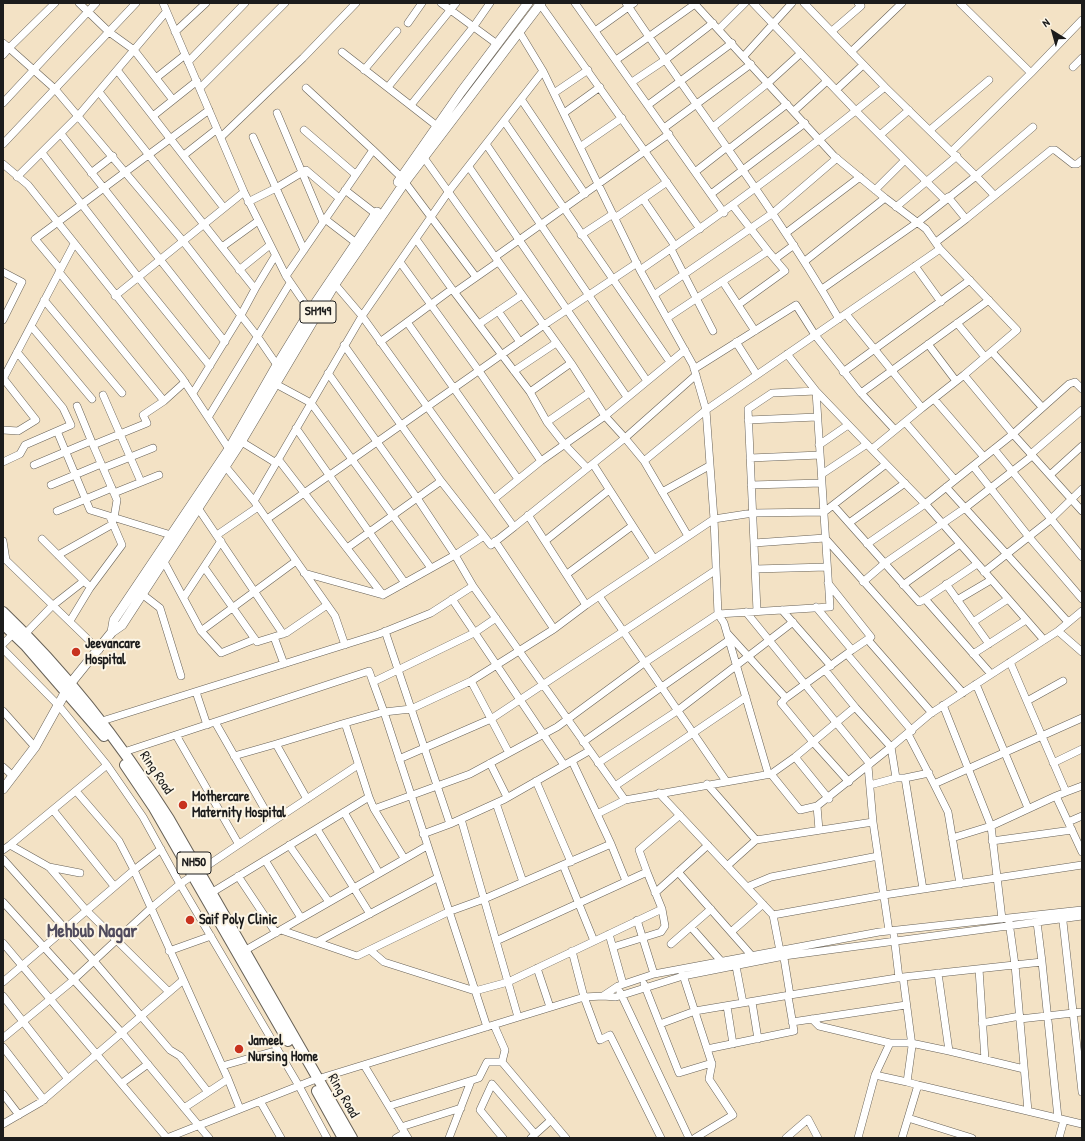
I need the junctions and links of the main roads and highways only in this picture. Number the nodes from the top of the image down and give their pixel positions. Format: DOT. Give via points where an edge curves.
graph roads {
  1 [pos="528,3"];
  2 [pos="541,4"];
  3 [pos="422,155"];
  4 [pos="403,179"];
  5 [pos="332,281"];
  6 [pos="272,381"];
  7 [pos="238,440"];
  8 [pos="138,591"];
  9 [pos="3,612"];
  10 [pos="3,624"];
  11 [pos="68,688"];
  12 [pos="3,789"];
  13 [pos="195,873"];
  14 [pos="314,1080"];
  15 [pos="343,1138"];
  16 [pos="352,1138"];
  1 -- 3 [label="main road, SH149" via="437,126"];
  2 -- 3 [label="main road, SH149"];
  3 -- 4 [label="main road, SH149"];
  4 -- 5 [label="main road, SH149"];
  4 -- 5 [label="main road, SH149" via="356,242"];
  5 -- 6 [label="main road, SH149"];
  5 -- 6 [label="main road, SH149" via="277,365"];
  6 -- 7 [label="main road, SH149"];
  7 -- 8 [label="main road, SH149" via="229,449 159,552"];
  7 -- 8 [label="main road, SH149" via="225,466 164,561"];
  8 -- 11 [label="main road, SH149" via="114,620 112,632"];
  9 -- 11 [label="highway, Ring Road / NH50" via="50,658"];
  10 -- 11 [label="highway, Ring Road / NH50"];
  11 -- 12 [label="main road" via="35,747"];
  11 -- 13 [label="highway, Ring Road / NH50" via="125,764"];
  11 -- 13 [label="highway, Ring Road / NH50" via="102,721 124,752 169,819"];
  13 -- 14 [label="highway, Ring Road / NH50"];
  13 -- 14 [label="highway, Ring Road / NH50" via="211,893"];
  14 -- 15 [label="highway, Ring Road / NH50"];
  14 -- 16 [label="highway, Ring Road / NH50"];
}
